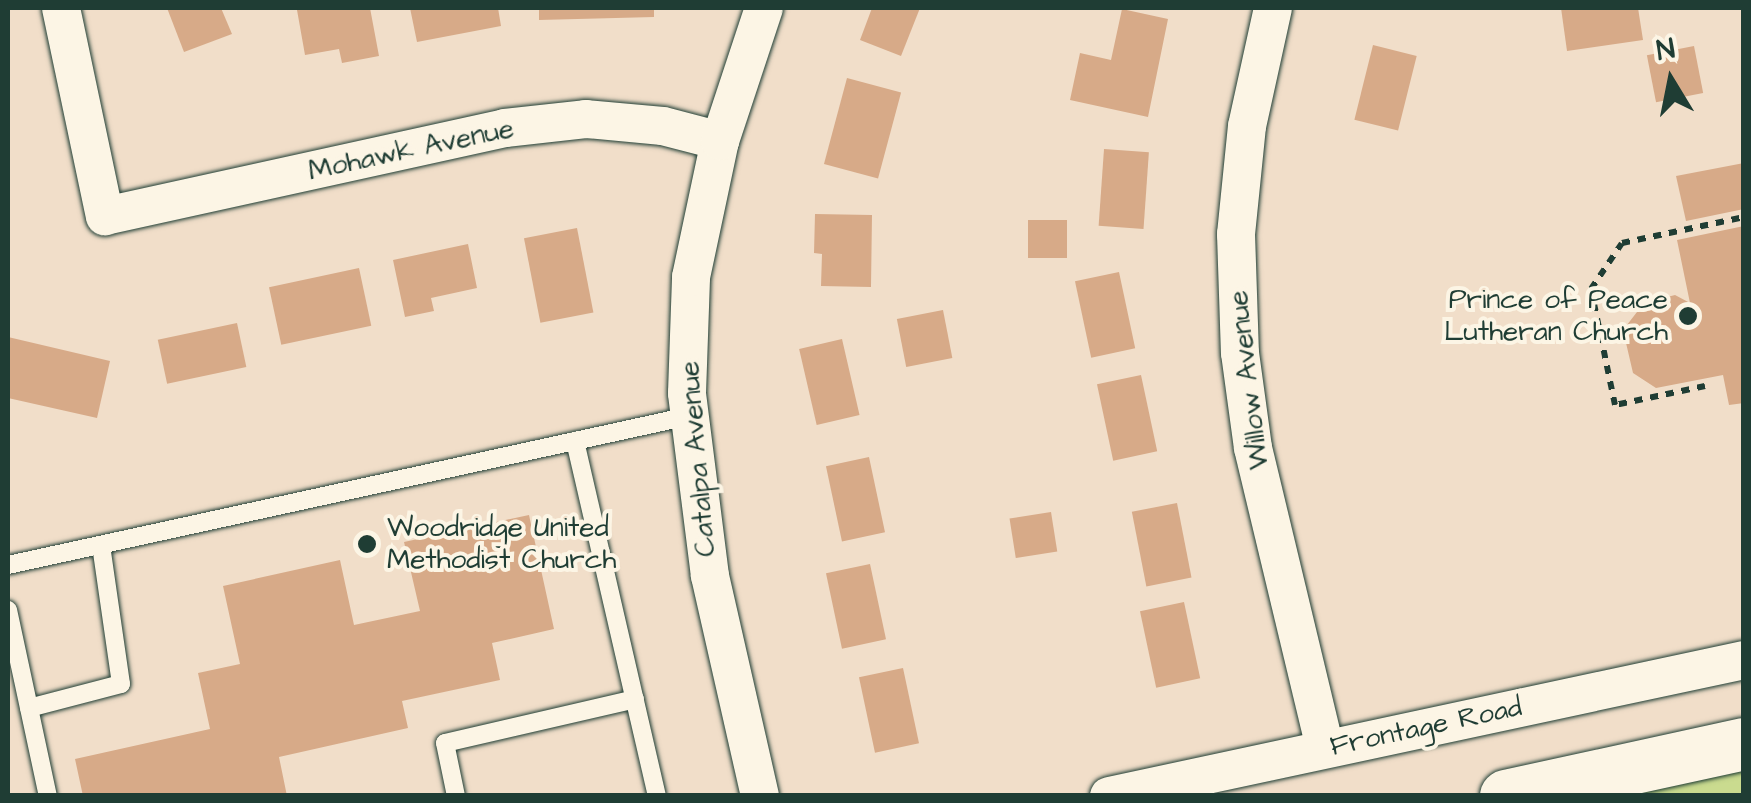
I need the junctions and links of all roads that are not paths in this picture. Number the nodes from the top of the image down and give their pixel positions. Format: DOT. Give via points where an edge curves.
graph roads {
  1 [pos="61,8"];
  2 [pos="764,8"];
  3 [pos="1273,8"];
  4 [pos="720,141"];
  5 [pos="689,416"];
  6 [pos="575,441"];
  7 [pos="101,545"];
  8 [pos="8,566"];
  9 [pos="8,610"];
  10 [pos="1744,660"];
  11 [pos="635,699"];
  12 [pos="29,708"];
  13 [pos="1744,744"];
  14 [pos="1325,748"];
  15 [pos="48,796"];
  16 [pos="456,796"];
  17 [pos="657,796"];
  18 [pos="760,796"];
  19 [pos="1109,796"];
  20 [pos="1506,796"];
  1 -- 4 [label="street, Mohawk Avenue" via="104,216 504,128 586,119 663,126"];
  2 -- 4 [label="street, Catalpa Avenue"];
  3 -- 14 [label="street, Willow Avenue" via="1247,126 1240,198 1240,353 1253,448"];
  4 -- 5 [label="street, Catalpa Avenue" via="692,278"];
  5 -- 6 [label="lane"];
  5 -- 18 [label="street, Catalpa Avenue" via="710,576"];
  6 -- 7 [label="lane"];
  6 -- 11 [label="lane"];
  7 -- 8 [label="lane"];
  7 -- 12 [label="lane" via="121,684"];
  9 -- 12 [label="lane"];
  10 -- 14 [label="street, Frontage Road"];
  11 -- 16 [label="lane" via="445,743"];
  11 -- 17 [label="lane"];
  12 -- 15 [label="lane"];
  13 -- 20 [label="main road"];
  14 -- 19 [label="street, Frontage Road"];
}
